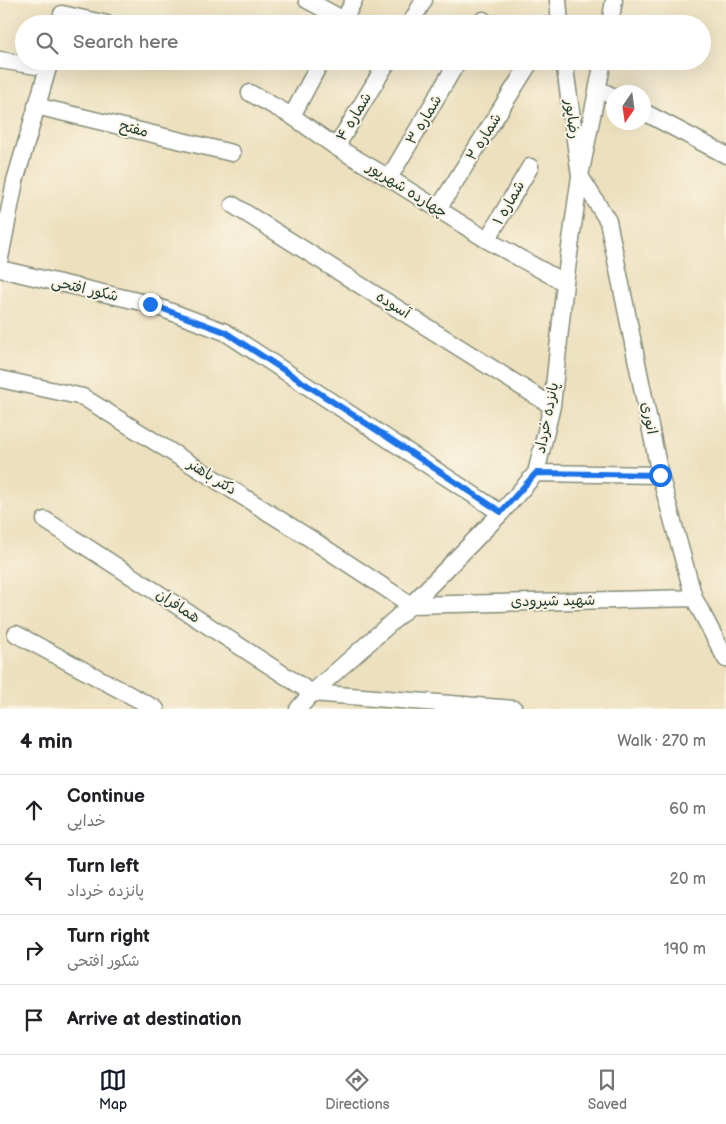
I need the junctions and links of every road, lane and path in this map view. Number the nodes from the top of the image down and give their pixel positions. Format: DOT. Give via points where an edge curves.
graph roads {
  1 [pos="307,0"];
  2 [pos="354,0"];
  3 [pos="424,0"];
  4 [pos="558,0"];
  5 [pos="614,0"];
  6 [pos="332,15"];
  7 [pos="346,15"];
  8 [pos="415,15"];
  9 [pos="559,15"];
  10 [pos="612,15"];
  11 [pos="0,60"];
  12 [pos="15,61"];
  13 [pos="47,70"];
  14 [pos="316,70"];
  15 [pos="383,70"];
  16 [pos="453,70"];
  17 [pos="525,70"];
  18 [pos="565,70"];
  19 [pos="601,70"];
  20 [pos="598,89"];
  21 [pos="250,92"];
  22 [pos="606,93"];
  23 [pos="36,106"];
  24 [pos="292,116"];
  25 [pos="651,116"];
  26 [pos="336,148"];
  27 [pos="232,153"];
  28 [pos="726,155"];
  29 [pos="530,167"];
  30 [pos="580,176"];
  31 [pos="389,178"];
  32 [pos="7,179"];
  33 [pos="233,205"];
  34 [pos="438,210"];
  35 [pos="487,240"];
  36 [pos="0,258"];
  37 [pos="0,269"];
  38 [pos="565,283"];
  39 [pos="0,379"];
  40 [pos="552,406"];
  41 [pos="536,473"];
  42 [pos="660,475"];
  43 [pos="501,512"];
  44 [pos="45,520"];
  45 [pos="694,598"];
  46 [pos="411,605"];
  47 [pos="16,634"];
  48 [pos="726,659"];
  49 [pos="312,693"];
  50 [pos="156,709"];
  51 [pos="298,709"];
  52 [pos="514,709"];
  1 -- 6 [label="street"];
  2 -- 7 [label="street"];
  3 -- 8 [label="street"];
  4 -- 9 [label="street"];
  5 -- 10 [label="street"];
  11 -- 12 [label="street"];
  13 -- 23 [label="street"];
  14 -- 24 [label="street"];
  15 -- 26 [label="street, شماره ۴"];
  16 -- 31 [label="street, شماره ۳"];
  17 -- 34 [label="street, شماره ۲"];
  18 -- 30 [label="street, رضاپور"];
  19 -- 20 [label="street, پانزده خرداد"];
  20 -- 22 [label="street"];
  20 -- 30 [label="street, پانزده خرداد"];
  21 -- 24 [label="street, چهارده شهریور"];
  23 -- 27 [label="street, مفتح"];
  23 -- 32 [label="street"];
  24 -- 26 [label="street, چهارده شهریور"];
  25 -- 28 [label="street"];
  26 -- 31 [label="street, چهارده شهریور"];
  29 -- 35 [label="street, شماره ۱"];
  30 -- 38 [label="street, پانزده خرداد"];
  30 -- 42 [label="street, انوری" via="608,221"];
  31 -- 34 [label="street, چهارده شهریور"];
  32 -- 36 [label="street"];
  33 -- 40 [label="street, آسوده"];
  34 -- 35 [label="street, چهارده شهریور"];
  35 -- 38 [label="street, چهارده شهریور"];
  37 -- 43 [label="street, شکور افتحی" via="150,304 225,332"];
  38 -- 40 [label="street, پانزده خرداد"];
  39 -- 46 [label="street, دکتر باهنر" via="83,397"];
  40 -- 41 [label="street, پانزده خرداد"];
  41 -- 42 [label="street"];
  41 -- 43 [label="street, پانزده خرداد"];
  42 -- 45 [label="street, انوری"];
  43 -- 46 [label="street, پانزده خرداد"];
  44 -- 49 [label="street, همافران"];
  45 -- 46 [label="street, شهید شیرودی"];
  45 -- 48 [label="street, انوری"];
  46 -- 49 [label="street, پانزده خرداد"];
  47 -- 50 [label="street"];
  49 -- 51 [label="street, پانزده خرداد"];
  49 -- 52 [label="street"];
}
